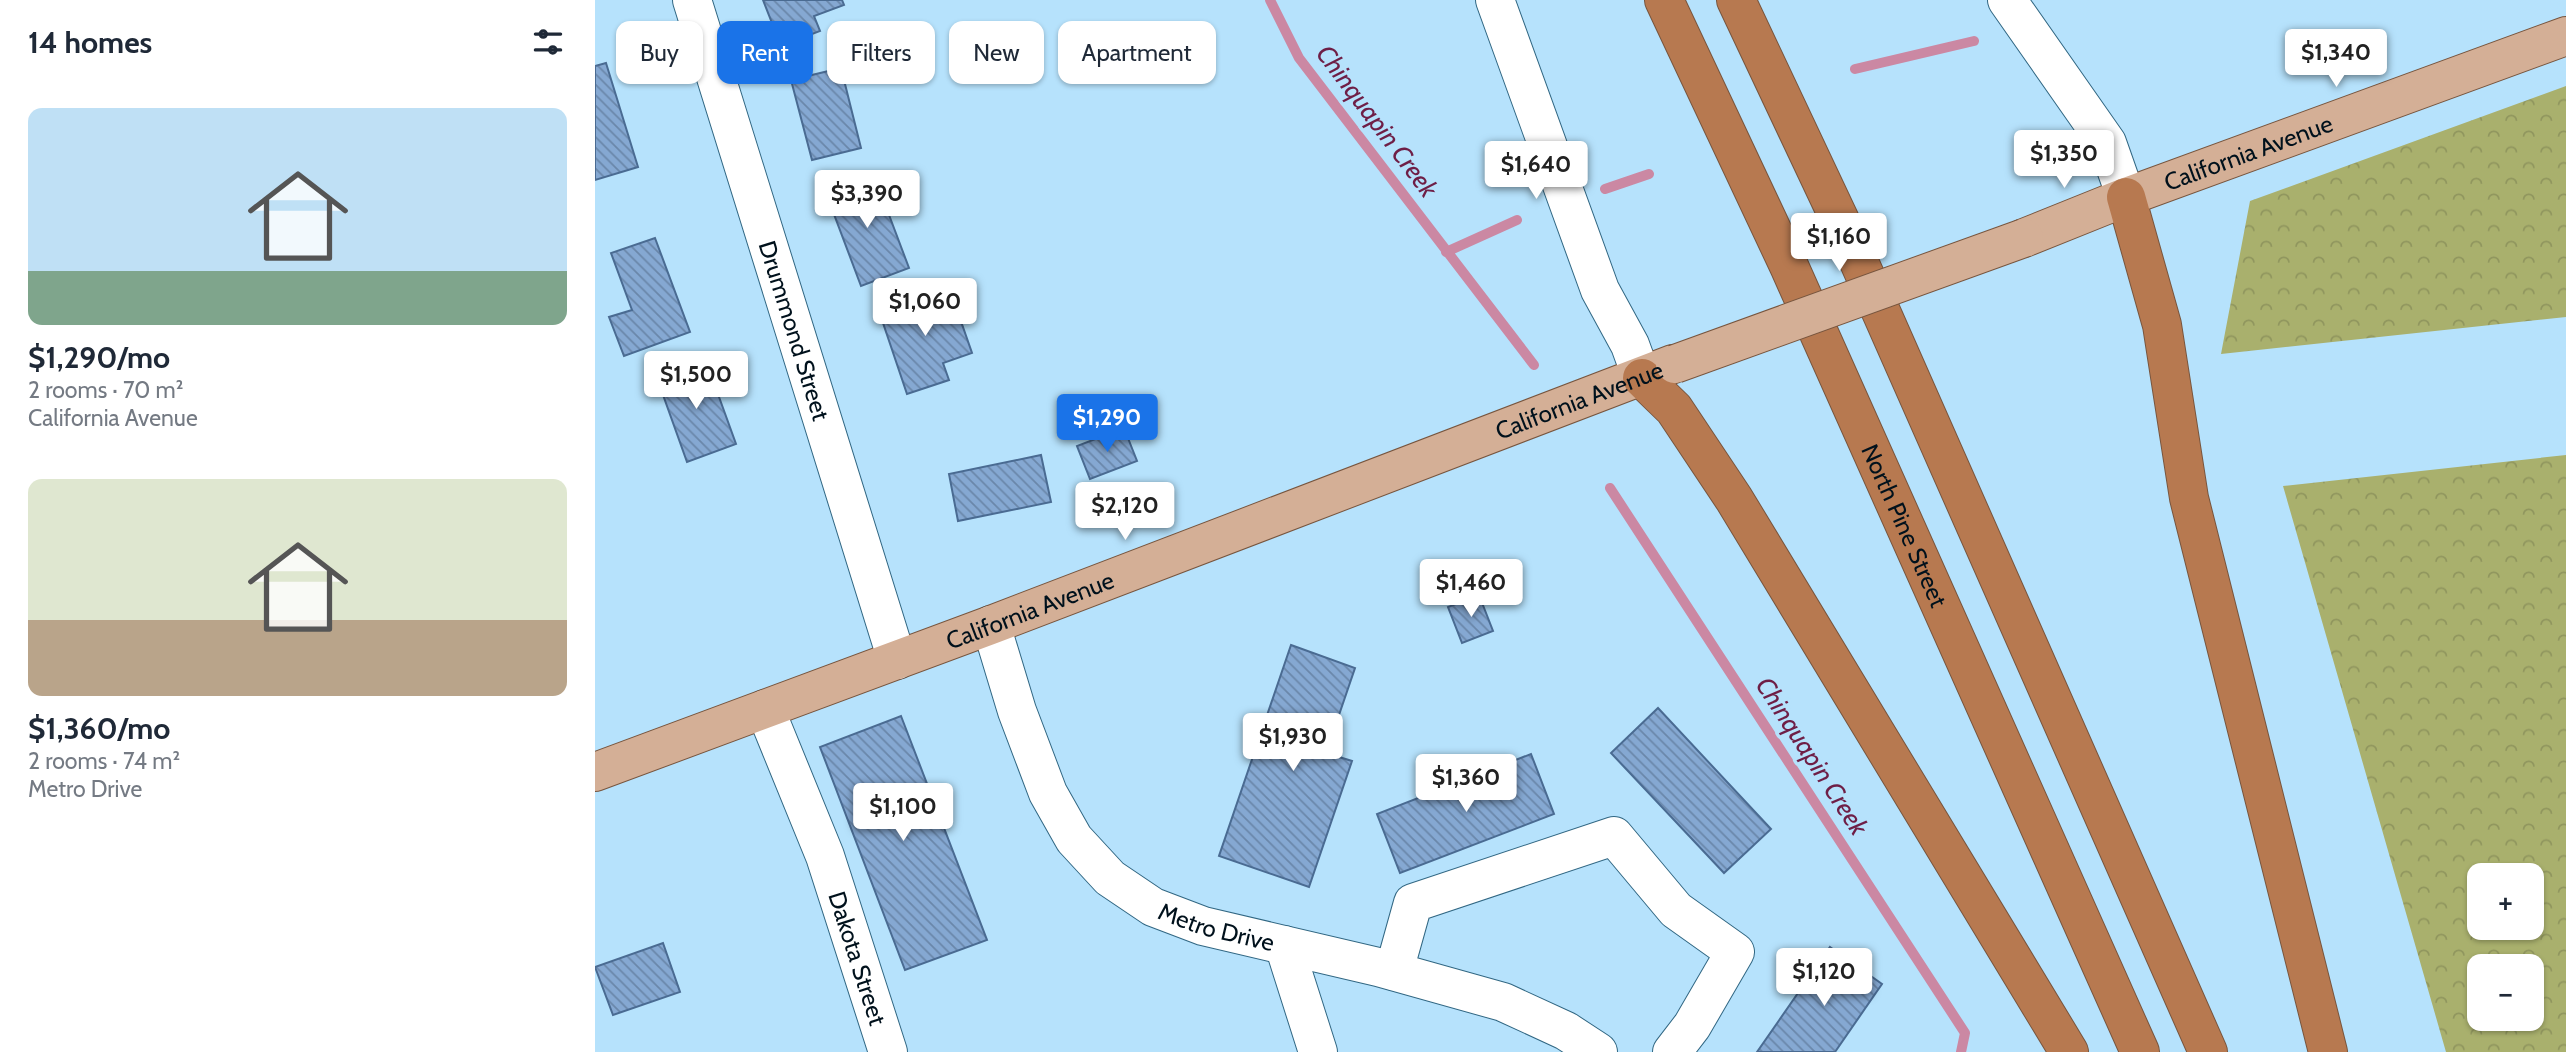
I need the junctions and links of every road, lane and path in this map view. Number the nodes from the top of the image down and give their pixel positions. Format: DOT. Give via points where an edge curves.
graph roads {
  1 [pos="692,0"];
  2 [pos="1495,0"];
  3 [pos="1664,0"];
  4 [pos="1736,0"];
  5 [pos="2007,0"];
  6 [pos="2566,36"];
  7 [pos="2126,197"];
  8 [pos="1659,371"];
  9 [pos="991,625"];
  10 [pos="897,660"];
  11 [pos="765,709"];
  12 [pos="595,772"];
  13 [pos="1284,945"];
  14 [pos="1394,971"];
  15 [pos="888,1052"];
  16 [pos="1318,1052"];
  17 [pos="1598,1052"];
  18 [pos="1672,1052"];
  19 [pos="2069,1052"];
  20 [pos="2140,1052"];
  21 [pos="2208,1052"];
  22 [pos="2328,1052"];
  1 -- 10 [label="street, Drummond Street"];
  2 -- 8 [label="street" via="1600,290 1630,345"];
  3 -- 20 [label="highway, North Pine Street" via="1789,266"];
  4 -- 21 [label="highway" via="1884,318"];
  5 -- 7 [label="street" via="2107,143"];
  6 -- 7 [label="main road, California Avenue"];
  7 -- 8 [label="main road, California Avenue, bridge"];
  7 -- 22 [label="highway" via="2162,326 2189,498"];
  8 -- 9 [label="main road, California Avenue"];
  8 -- 19 [label="highway" via="1674,409 1734,499"];
  9 -- 10 [label="main road, California Avenue"];
  9 -- 13 [label="street, Metro Drive" via="1048,793 1075,839 1110,878 1153,907 1203,926"];
  10 -- 11 [label="main road, California Avenue"];
  11 -- 12 [label="main road, California Avenue"];
  11 -- 15 [label="street, Dakota Street" via="825,856"];
  13 -- 14 [label="street, Metro Drive"];
  13 -- 16 [label="street"];
  14 -- 17 [label="street, Metro Drive" via="1503,1002 1566,1031"];
  14 -- 18 [label="street" via="1413,903 1614,836 1676,910 1735,952"];
}
